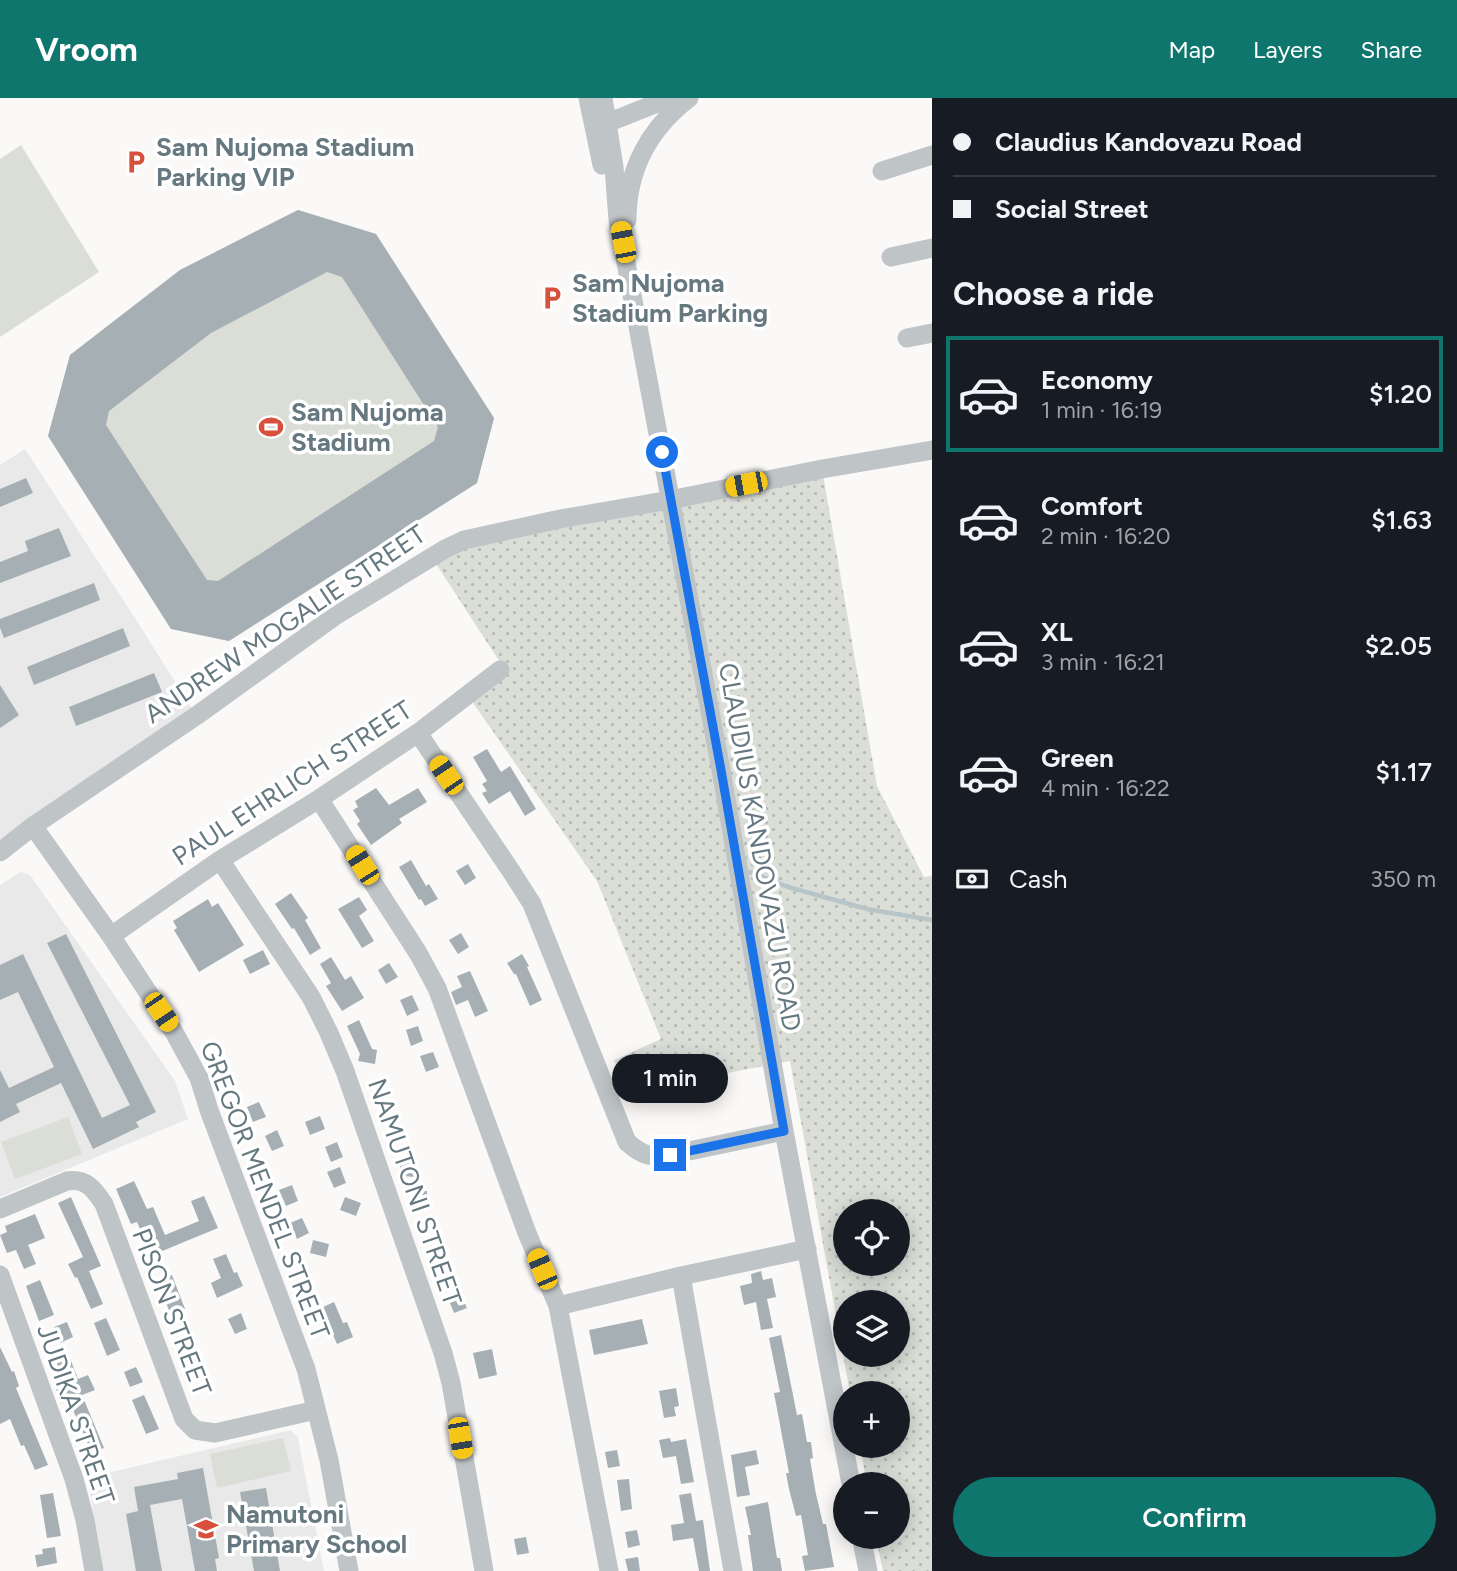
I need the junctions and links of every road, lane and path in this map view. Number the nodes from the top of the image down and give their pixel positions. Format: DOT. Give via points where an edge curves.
graph roads {
  1 [pos="588,98"];
  2 [pos="603,98"];
  3 [pos="670,98"];
  4 [pos="689,98"];
  5 [pos="601,125"];
  6 [pos="932,155"];
  7 [pos="882,171"];
  8 [pos="932,248"];
  9 [pos="891,257"];
  10 [pos="627,265"];
  11 [pos="932,332"];
  12 [pos="907,338"];
  13 [pos="932,450"];
  14 [pos="670,499"];
  15 [pos="500,670"];
  16 [pos="418,733"];
  17 [pos="320,799"];
  18 [pos="33,825"];
  19 [pos="0,852"];
  20 [pos="220,860"];
  21 [pos="111,936"];
  22 [pos="784,1131"];
  23 [pos="0,1209"];
  24 [pos="807,1250"];
  25 [pos="0,1275"];
  26 [pos="681,1276"];
  27 [pos="558,1306"];
  28 [pos="316,1410"];
  29 [pos="849,1472"];
  30 [pos="864,1549"];
  31 [pos="94,1571"];
  32 [pos="349,1571"];
  33 [pos="484,1571"];
  34 [pos="609,1571"];
  35 [pos="733,1571"];
  36 [pos="868,1571"];
  1 -- 5 [label="street, CLAUDIUS KANDOVAZU ROAD"];
  2 -- 5 [label="street, CLAUDIUS KANDOVAZU ROAD"];
  3 -- 5 [label="street"];
  4 -- 10 [label="street" via="648,140 638,163 627,212"];
  5 -- 10 [label="street, CLAUDIUS KANDOVAZU ROAD"];
  6 -- 7 [label="street"];
  8 -- 9 [label="street"];
  10 -- 14 [label="street, CLAUDIUS KANDOVAZU ROAD"];
  11 -- 12 [label="street"];
  13 -- 14 [label="street, ANDREW MOGALIE STREET"];
  14 -- 18 [label="street, ANDREW MOGALIE STREET" via="464,540 431,556 335,616"];
  14 -- 22 [label="street, CLAUDIUS KANDOVAZU ROAD"];
  15 -- 16 [label="street, PAUL EHRLICH STREET"];
  16 -- 17 [label="street, PAUL EHRLICH STREET"];
  16 -- 22 [label="street" via="532,904 627,1142 640,1153 656,1157"];
  17 -- 20 [label="street, PAUL EHRLICH STREET"];
  17 -- 27 [label="street" via="437,988"];
  18 -- 19 [label="street, ANDREW MOGALIE STREET"];
  18 -- 21 [label="street, GREGOR MENDEL STREET"];
  20 -- 21 [label="street, PAUL EHRLICH STREET"];
  20 -- 33 [label="street, NAMUTONI STREET" via="311,997 345,1071 443,1353"];
  21 -- 28 [label="street, GREGOR MENDEL STREET" via="199,1078 300,1351"];
  22 -- 24 [label="street, CLAUDIUS KANDOVAZU ROAD"];
  23 -- 28 [label="street, PISON STREET" via="67,1181 78,1180 96,1192 184,1419 195,1430 215,1433"];
  24 -- 26 [label="street"];
  24 -- 29 [label="street, CLAUDIUS KANDOVAZU ROAD"];
  25 -- 31 [label="street, JUDIKA STREET" via="74,1479"];
  26 -- 27 [label="street"];
  26 -- 35 [label="street"];
  27 -- 34 [label="street"];
  28 -- 32 [label="street, GREGOR MENDEL STREET"];
  30 -- 36 [label="street"];
}
